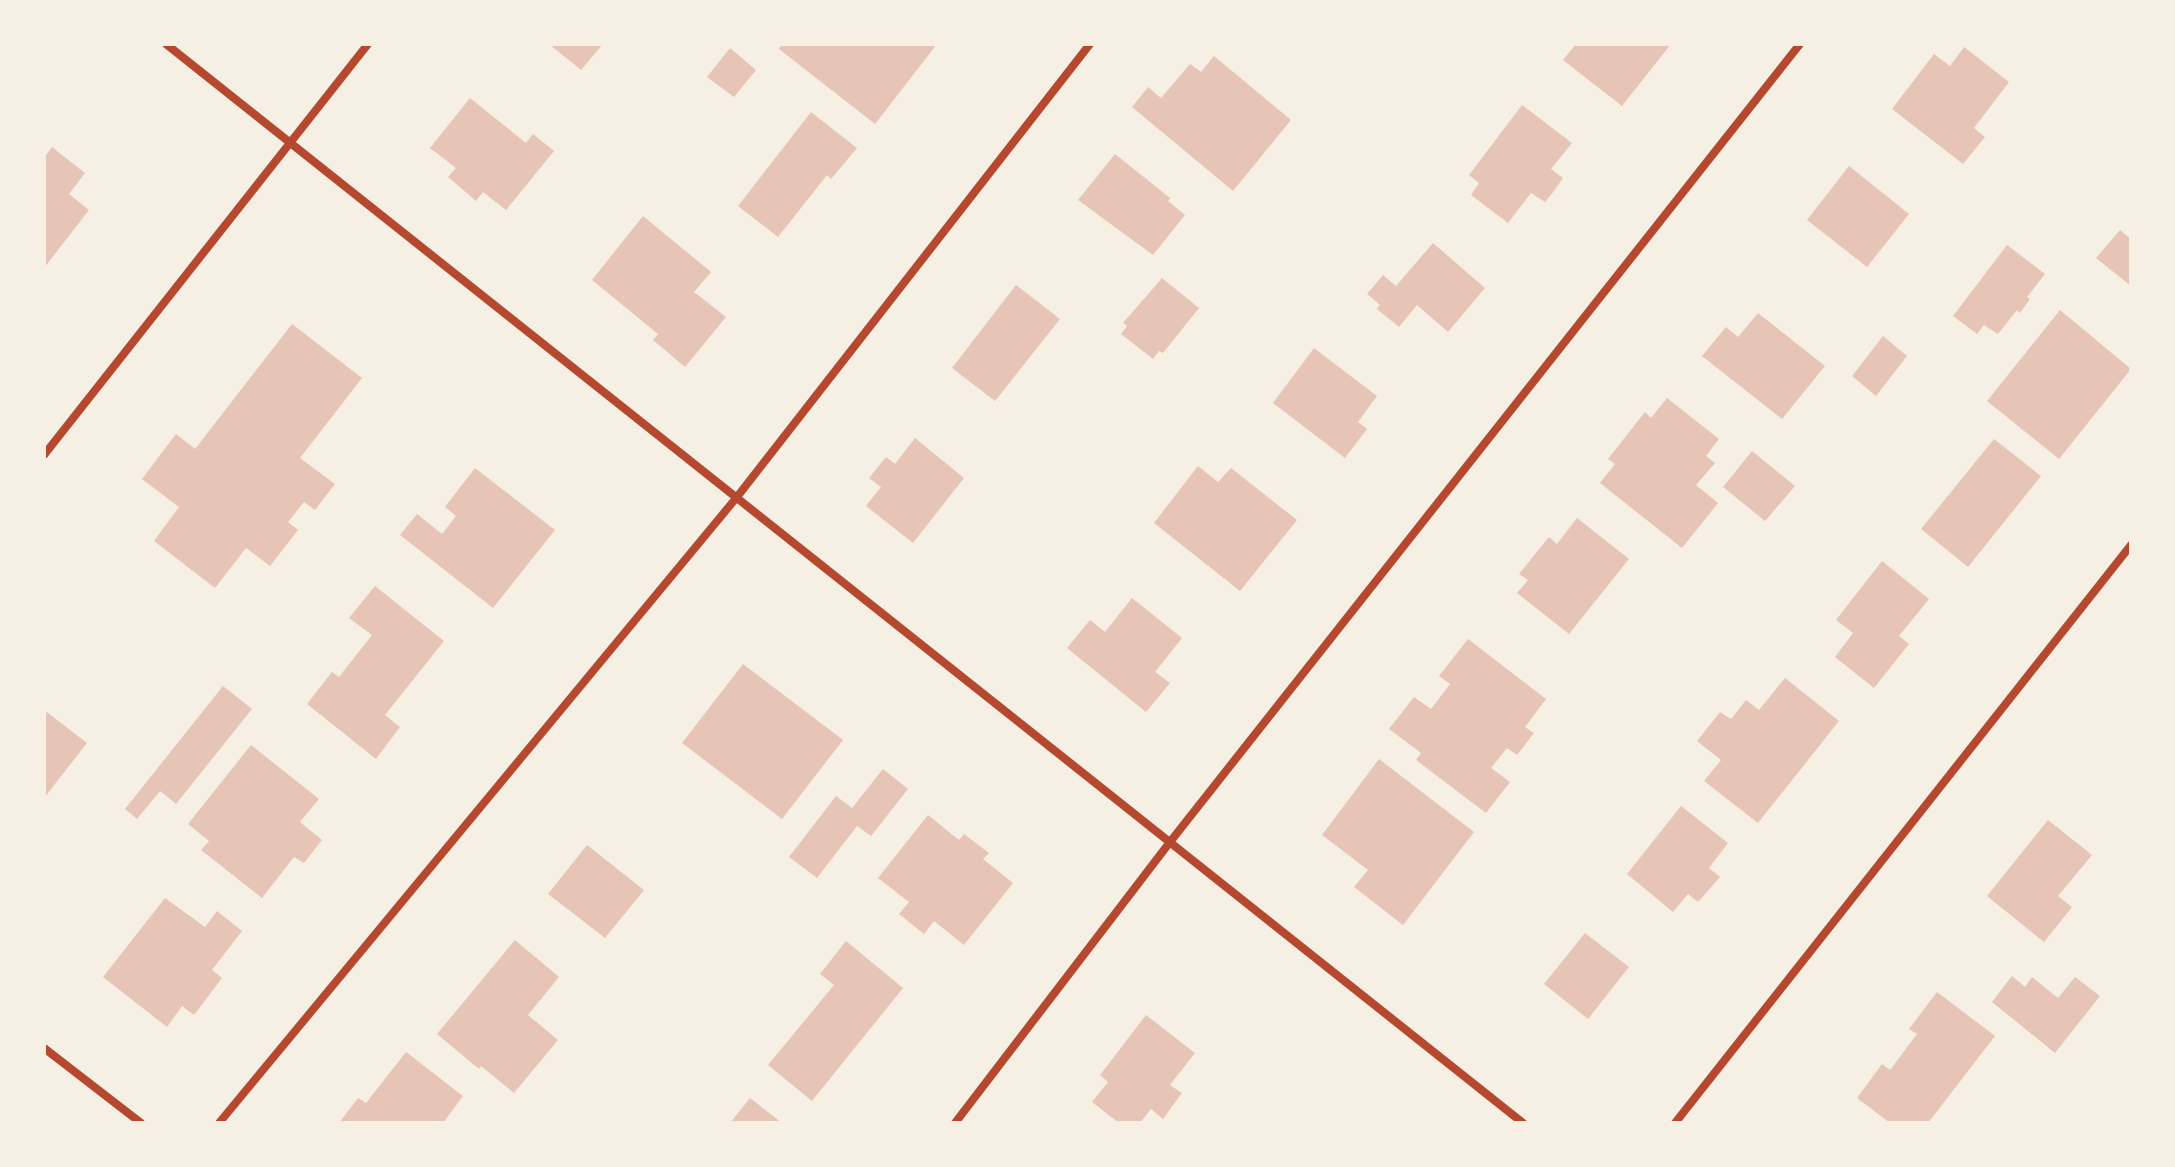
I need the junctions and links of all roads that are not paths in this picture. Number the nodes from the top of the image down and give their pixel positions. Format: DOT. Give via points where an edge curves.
graph roads {
  1 [pos="166,44"];
  2 [pos="368,44"];
  3 [pos="1090,44"];
  4 [pos="1800,44"];
  5 [pos="290,142"];
  6 [pos="44,455"];
  7 [pos="737,497"];
  8 [pos="2131,545"];
  9 [pos="1170,842"];
  10 [pos="44,1048"];
  11 [pos="141,1123"];
  12 [pos="219,1123"];
  13 [pos="955,1123"];
  14 [pos="1523,1123"];
  15 [pos="1675,1123"];
  1 -- 5 [label="street"];
  2 -- 5 [label="street"];
  3 -- 7 [label="street"];
  4 -- 9 [label="street"];
  5 -- 6 [label="street"];
  5 -- 7 [label="street"];
  7 -- 9 [label="street"];
  7 -- 12 [label="street"];
  8 -- 15 [label="street"];
  9 -- 13 [label="street"];
  9 -- 14 [label="street"];
  10 -- 11 [label="street"];
}
